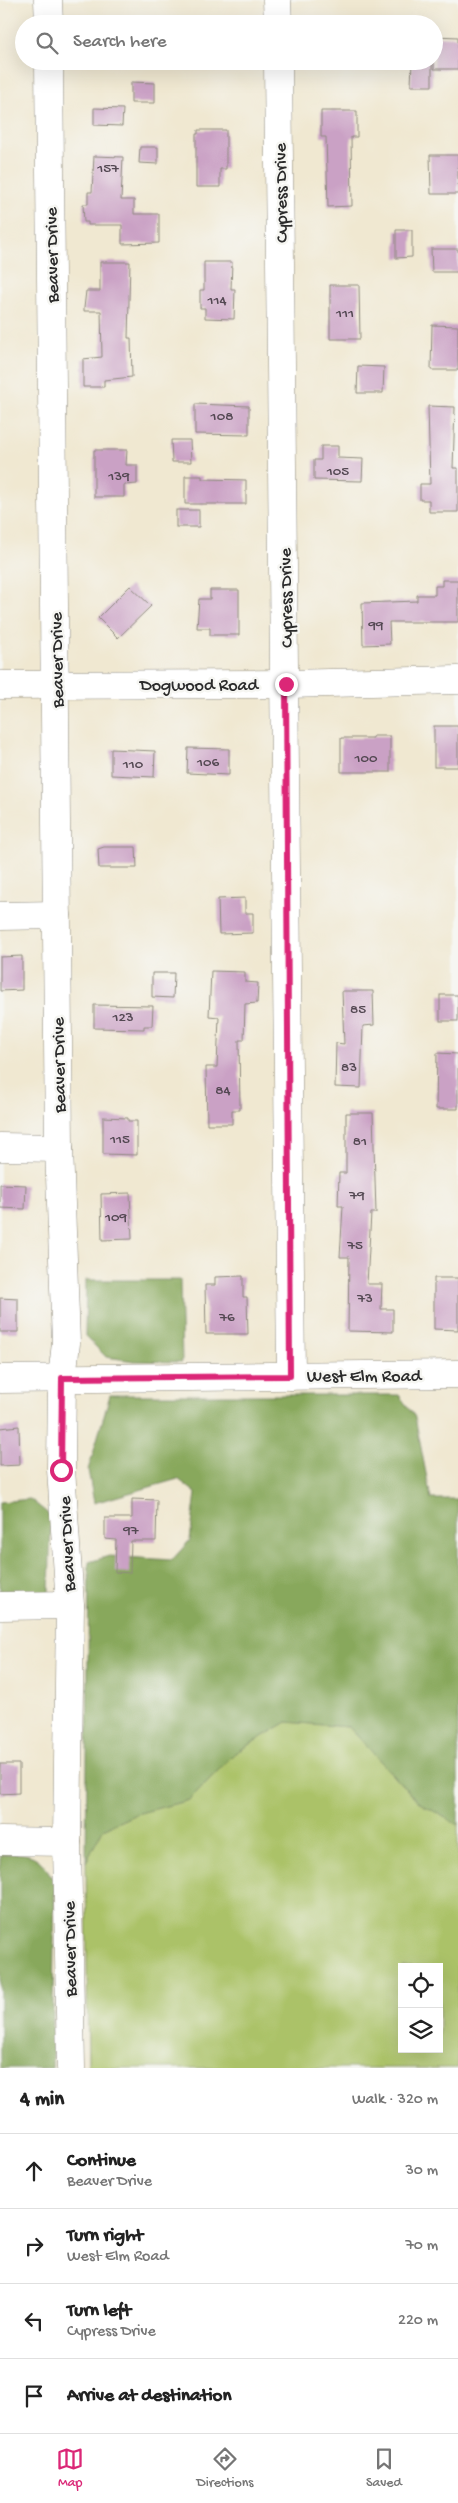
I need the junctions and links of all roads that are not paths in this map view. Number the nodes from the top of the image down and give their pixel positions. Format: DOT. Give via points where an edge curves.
graph roads {
  1 [pos="48,0"];
  2 [pos="277,0"];
  3 [pos="49,15"];
  4 [pos="278,15"];
  5 [pos="49,70"];
  6 [pos="278,70"];
  7 [pos="458,680"];
  8 [pos="286,684"];
  9 [pos="0,685"];
  10 [pos="56,685"];
  11 [pos="57,915"];
  12 [pos="0,916"];
  13 [pos="0,1147"];
  14 [pos="59,1148"];
  15 [pos="458,1374"];
  16 [pos="290,1376"];
  17 [pos="0,1378"];
  18 [pos="62,1378"];
  19 [pos="70,1605"];
  20 [pos="0,1606"];
  21 [pos="0,1841"];
  22 [pos="67,1842"];
  23 [pos="71,2068"];
  1 -- 3 [label="street"];
  2 -- 4 [label="street"];
  5 -- 10 [label="street, Beaver Drive"];
  6 -- 8 [label="street, Cypress Drive"];
  7 -- 8 [label="street, Dogwood Road"];
  8 -- 10 [label="street, Dogwood Road"];
  8 -- 16 [label="street, Cypress Drive"];
  9 -- 10 [label="street, Dogwood Road"];
  10 -- 11 [label="street, Beaver Drive"];
  11 -- 12 [label="street"];
  11 -- 14 [label="street, Beaver Drive"];
  13 -- 14 [label="street"];
  14 -- 18 [label="street, Beaver Drive" via="66,1343"];
  15 -- 16 [label="street, West Elm Road"];
  16 -- 18 [label="street, West Elm Road"];
  17 -- 18 [label="street, West Elm Road"];
  18 -- 19 [label="street, Beaver Drive" via="61,1470"];
  19 -- 20 [label="street"];
  19 -- 22 [label="street, Beaver Drive"];
  21 -- 22 [label="street"];
  22 -- 23 [label="street, Beaver Drive"];
}
